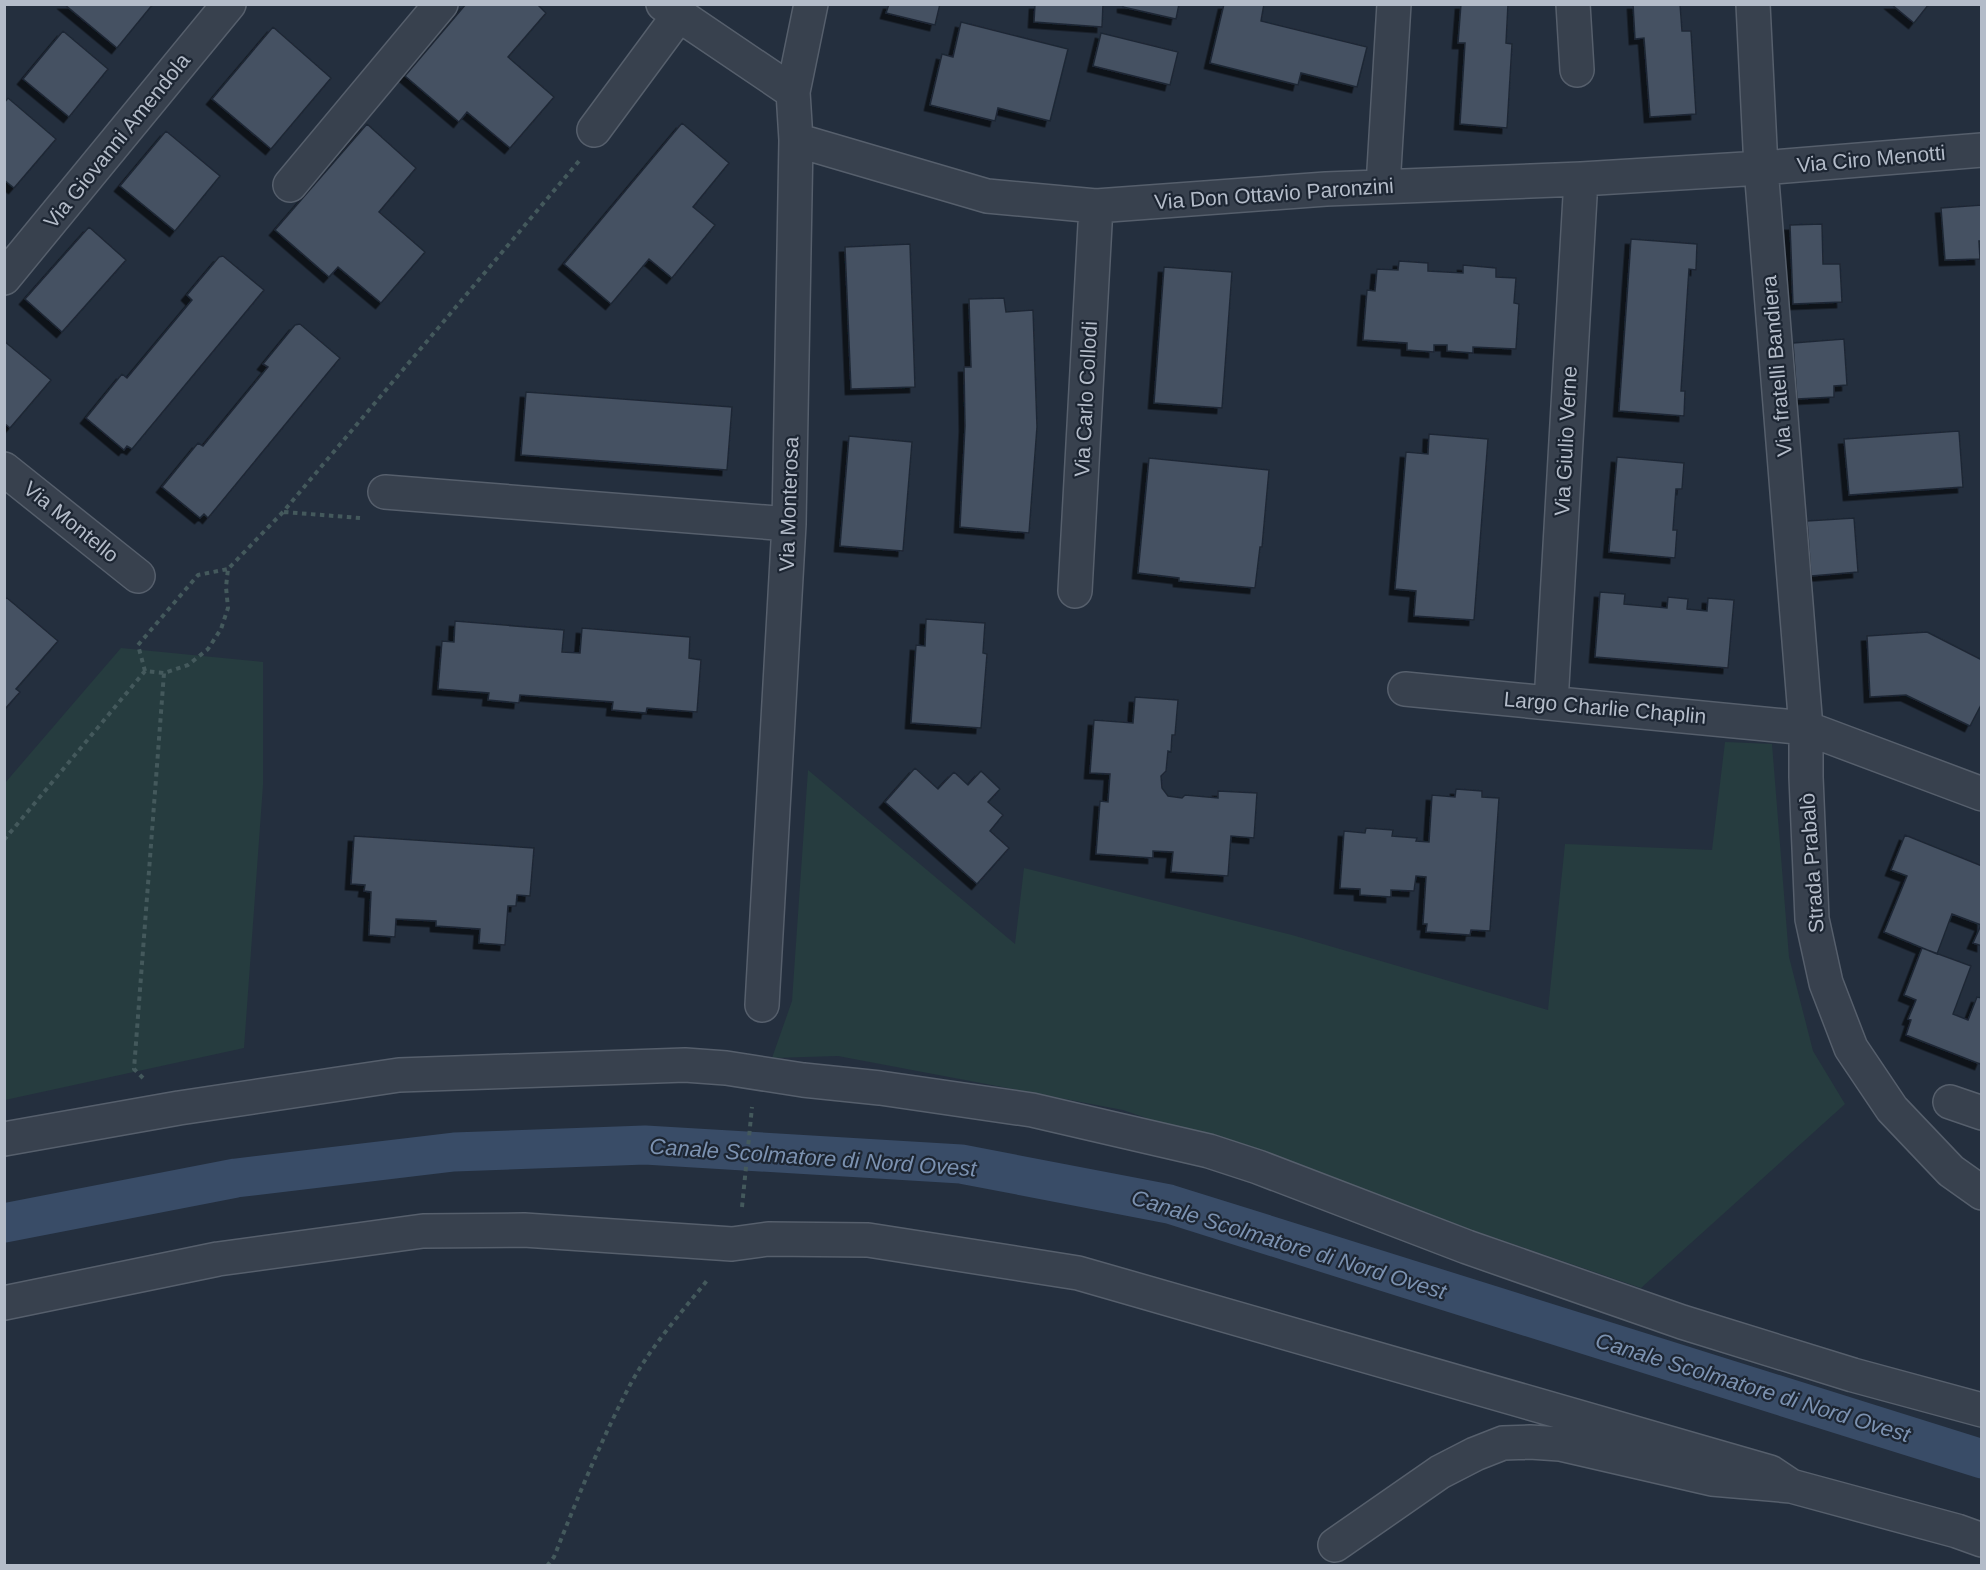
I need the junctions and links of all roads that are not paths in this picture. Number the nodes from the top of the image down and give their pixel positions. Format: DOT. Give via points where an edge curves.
graph roads {
  1 [pos="229,4"];
  2 [pos="441,4"];
  3 [pos="811,4"];
  4 [pos="1394,4"];
  5 [pos="1573,4"];
  6 [pos="1752,4"];
  7 [pos="671,10"];
  8 [pos="1577,70"];
  9 [pos="793,92"];
  10 [pos="594,129"];
  11 [pos="796,140"];
  12 [pos="1982,150"];
  13 [pos="1761,168"];
  14 [pos="1581,178"];
  15 [pos="290,185"];
  16 [pos="1383,186"];
  17 [pos="1096,206"];
  18 [pos="4,279"];
  19 [pos="4,469"];
  20 [pos="385,492"];
  21 [pos="789,524"];
  22 [pos="138,576"];
  23 [pos="1075,591"];
  24 [pos="1405,689"];
  25 [pos="1551,703"];
  26 [pos="1806,728"];
  27 [pos="1982,794"];
  28 [pos="762,1005"];
  29 [pos="1950,1102"];
  30 [pos="1982,1113"];
  31 [pos="4,1139"];
  32 [pos="1982,1194"];
  33 [pos="4,1303"];
  34 [pos="1982,1410"];
  35 [pos="1791,1486"];
  36 [pos="1982,1540"];
  37 [pos="1335,1545"];
  1 -- 18 [label="street, Via Giovanni Amendola"];
  2 -- 15 [label="street"];
  3 -- 9 [label="street, Via Monterosa"];
  4 -- 16 [label="street"];
  5 -- 8 [label="street"];
  6 -- 13 [label="street, Via fratelli Bandiera"];
  7 -- 9 [label="street"];
  7 -- 10 [label="street"];
  9 -- 11 [label="street, Via Monterosa"];
  11 -- 17 [label="street, Via Don Ottavio Paronzini" via="987,196"];
  11 -- 21 [label="street, Via Monterosa"];
  12 -- 13 [label="street, Via Ciro Menotti"];
  13 -- 14 [label="street, Via Don Ottavio Paronzini"];
  13 -- 26 [label="street, Via fratelli Bandiera"];
  14 -- 16 [label="street, Via Don Ottavio Paronzini"];
  14 -- 25 [label="street, Via Giulio Verne"];
  16 -- 17 [label="street, Via Don Ottavio Paronzini"];
  17 -- 23 [label="street, Via Carlo Collodi"];
  19 -- 22 [label="street, Via Montello"];
  20 -- 21 [label="street"];
  21 -- 28 [label="street, Via Monterosa"];
  24 -- 25 [label="street, Largo Charlie Chaplin"];
  25 -- 26 [label="street, Largo Charlie Chaplin"];
  26 -- 27 [label="street, Largo Charlie Chaplin"];
  26 -- 32 [label="street, Strada Prabalò" via="1812,919 1826,983 1851,1048 1892,1109 1951,1171"];
  29 -- 30 [label="street"];
  31 -- 34 [label="street" via="399,1075 685,1065 756,1072 1032,1110 1209,1151 1682,1322"];
  33 -- 35 [label="street" via="218,1259 423,1231 736,1229 768,1239 868,1240 1078,1274 1770,1472"];
  35 -- 36 [label="street"];
  35 -- 37 [label="street" via="1712,1479 1560,1444 1503,1443 1440,1472"];
}
